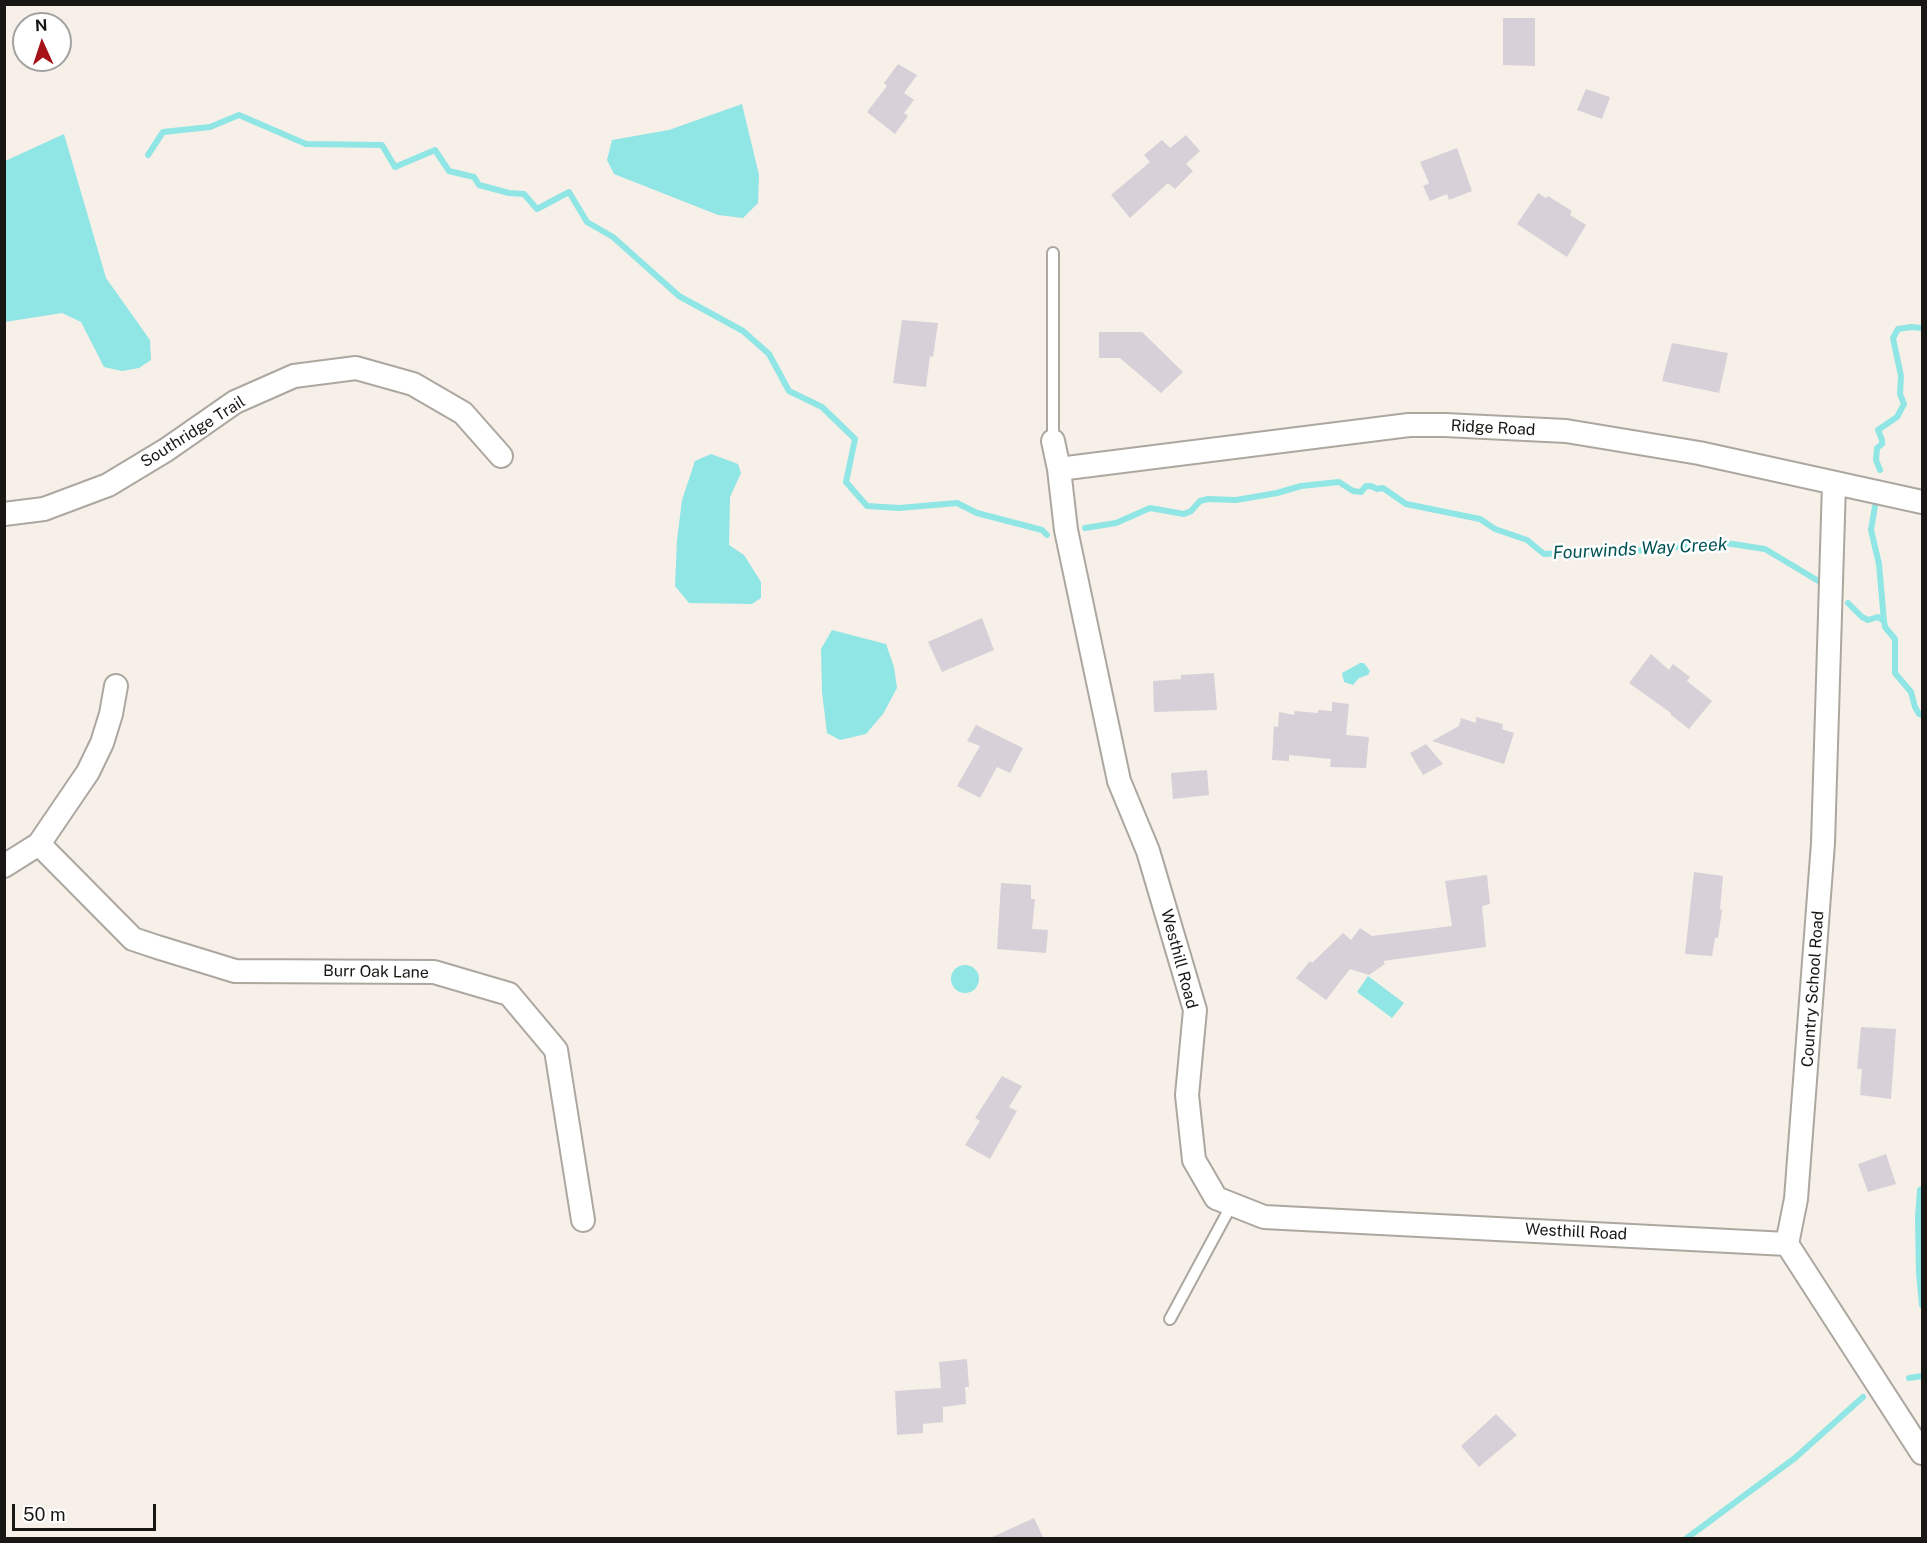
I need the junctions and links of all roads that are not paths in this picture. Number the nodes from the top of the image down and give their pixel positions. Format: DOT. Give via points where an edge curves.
graph roads {
  1 [pos="1053,254"];
  2 [pos="1053,441"];
  3 [pos="501,456"];
  4 [pos="1059,470"];
  5 [pos="1834,484"];
  6 [pos="1923,502"];
  7 [pos="4,514"];
  8 [pos="116,686"];
  9 [pos="39,844"];
  10 [pos="4,866"];
  11 [pos="1232,1204"];
  12 [pos="583,1221"];
  13 [pos="1787,1244"];
  14 [pos="1170,1319"];
  15 [pos="1923,1453"];
  1 -- 2 [label="lane"];
  2 -- 4 [label="street, Westhill Road"];
  3 -- 7 [label="street, Southridge Trail" via="463,414 412,384 356,368 294,376 235,402 108,485 44,510"];
  4 -- 5 [label="street, Ridge Road" via="1409,425 1445,425 1566,431 1699,453"];
  4 -- 11 [label="street, Westhill Road" via="1066,530 1119,781 1148,851 1195,1010 1187,1095 1194,1160 1216,1198"];
  5 -- 6 [label="street, Ridge Road"];
  5 -- 13 [label="street, Country School Road" via="1823,843 1796,1199"];
  8 -- 9 [label="street" via="105,733 88,772"];
  9 -- 10 [label="street"];
  9 -- 12 [label="street, Burr Oak Lane" via="133,939 141,942 235,971 434,972 508,994 556,1050"];
  11 -- 13 [label="street, Westhill Road" via="1264,1217"];
  11 -- 14 [label="lane"];
  13 -- 15 [label="street"];
}
